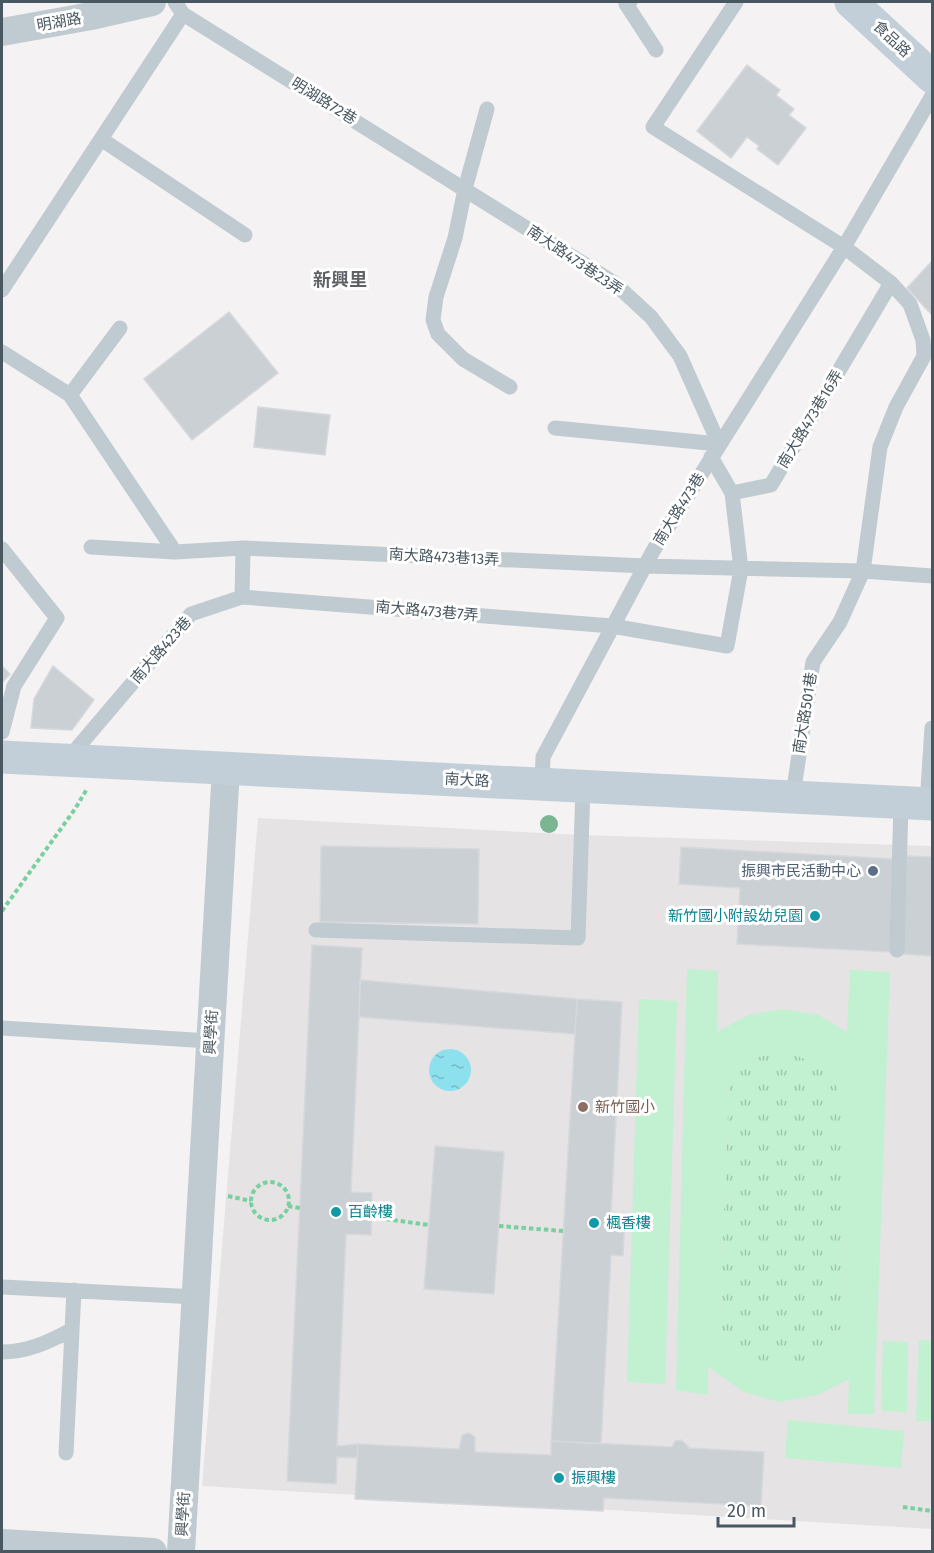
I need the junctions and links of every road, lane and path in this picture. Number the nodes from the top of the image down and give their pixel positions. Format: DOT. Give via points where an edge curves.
graph roads {
  1 [pos="152,2"];
  2 [pos="630,2"];
  3 [pos="736,2"];
  4 [pos="851,2"];
  5 [pos="179,8"];
  6 [pos="88,9"];
  7 [pos="2,32"];
  8 [pos="656,50"];
  9 [pos="933,77"];
  10 [pos="933,96"];
  11 [pos="487,109"];
  12 [pos="101,139"];
  13 [pos="465,189"];
  14 [pos="245,235"];
  15 [pos="844,247"];
  16 [pos="891,284"];
  17 [pos="2,290"];
  18 [pos="120,328"];
  19 [pos="2,352"];
  20 [pos="510,387"];
  21 [pos="70,395"];
  22 [pos="555,428"];
  23 [pos="715,450"];
  24 [pos="732,493"];
  25 [pos="91,547"];
  26 [pos="243,548"];
  27 [pos="2,549"];
  28 [pos="175,552"];
  29 [pos="645,567"];
  30 [pos="741,569"];
  31 [pos="863,572"];
  32 [pos="933,576"];
  33 [pos="242,597"];
  34 [pos="612,626"];
  35 [pos="933,728"];
  36 [pos="2,732"];
  37 [pos="2,757"];
  38 [pos="67,760"];
  39 [pos="103,762"];
  40 [pos="226,768"];
  41 [pos="542,784"];
  42 [pos="583,787"];
  43 [pos="793,795"];
  44 [pos="920,803"];
  45 [pos="2,911"];
  46 [pos="316,930"];
  47 [pos="897,950"];
  48 [pos="2,1029"];
  49 [pos="210,1041"];
  50 [pos="288,1206"];
  51 [pos="300,1208"];
  52 [pos="371,1217"];
  53 [pos="429,1225"];
  54 [pos="499,1226"];
  55 [pos="563,1232"];
  56 [pos="2,1287"];
  57 [pos="74,1290"];
  58 [pos="196,1297"];
  59 [pos="71,1330"];
  60 [pos="2,1352"];
  61 [pos="66,1453"];
  62 [pos="903,1507"];
  63 [pos="933,1511"];
  64 [pos="2,1543"];
  65 [pos="153,1551"];
  66 [pos="181,1551"];
  1 -- 6 [label="street, 明湖路"];
  2 -- 8 [label="lane" via="626,4"];
  3 -- 15 [label="lane" via="653,127"];
  4 -- 9 [label="main road, 食品路"];
  5 -- 12 [label="lane"];
  5 -- 13 [label="lane, 明湖路72巷"];
  6 -- 7 [label="street, 明湖路"];
  10 -- 15 [label="lane, 南大路473巷"];
  11 -- 13 [label="lane"];
  12 -- 14 [label="lane"];
  12 -- 17 [label="lane"];
  13 -- 20 [label="lane" via="433,320 438,334 463,359"];
  13 -- 23 [label="lane, 南大路473巷23弄" via="613,282 651,317 680,356"];
  15 -- 16 [label="lane"];
  15 -- 23 [label="lane, 南大路473巷"];
  16 -- 24 [label="lane, 南大路473巷16弄" via="771,485"];
  16 -- 31 [label="lane" via="910,304 923,340 924,356 879,447"];
  18 -- 21 [label="lane"];
  19 -- 21 [label="lane"];
  21 -- 28 [label="lane"];
  22 -- 23 [label="lane"];
  23 -- 24 [label="lane"];
  23 -- 29 [label="lane, 南大路473巷"];
  24 -- 30 [label="lane"];
  25 -- 28 [label="lane"];
  26 -- 28 [label="lane"];
  26 -- 29 [label="lane, 南大路473巷13弄"];
  26 -- 33 [label="lane"];
  27 -- 36 [label="lane" via="57,618 14,686"];
  29 -- 30 [label="lane, 南大路473巷13弄"];
  29 -- 34 [label="lane, 南大路473巷"];
  30 -- 31 [label="lane, 南大路473巷13弄"];
  30 -- 34 [label="lane, 南大路473巷7弄" via="727,646"];
  31 -- 32 [label="lane, 南大路473巷13弄"];
  31 -- 43 [label="lane, 南大路501巷" via="840,622 813,662"];
  33 -- 34 [label="lane, 南大路473巷7弄"];
  33 -- 38 [label="lane, 南大路423巷" via="191,614"];
  34 -- 41 [label="lane, 南大路473巷" via="543,757"];
  35 -- 44 [label="lane"];
  37 -- 38 [label="main road, 南大路"];
  38 -- 39 [label="main road, 南大路"];
  39 -- 40 [label="main road, 南大路"];
  39 -- 45 [label="path" via="75,809"];
  40 -- 41 [label="main road, 南大路"];
  40 -- 49 [label="street, 興學街"];
  41 -- 42 [label="main road, 南大路"];
  42 -- 43 [label="main road, 南大路"];
  42 -- 46 [label="lane" via="578,938"];
  43 -- 44 [label="main road, 南大路"];
  44 -- 47 [label="lane"];
  48 -- 49 [label="lane"];
  49 -- 58 [label="street, 興學街"];
  50 -- 50 [label="path" via="287,1194 279,1185 260,1185 253,1194 252,1207 264,1219 281,1216"];
  50 -- 51 [label="path"];
  52 -- 53 [label="path"];
  54 -- 55 [label="path"];
  56 -- 57 [label="lane"];
  57 -- 58 [label="lane"];
  57 -- 59 [label="lane"];
  58 -- 66 [label="street, 興學街"];
  59 -- 60 [label="lane" via="46,1344"];
  59 -- 61 [label="lane"];
  62 -- 63 [label="path"];
  64 -- 65 [label="street"];
}
